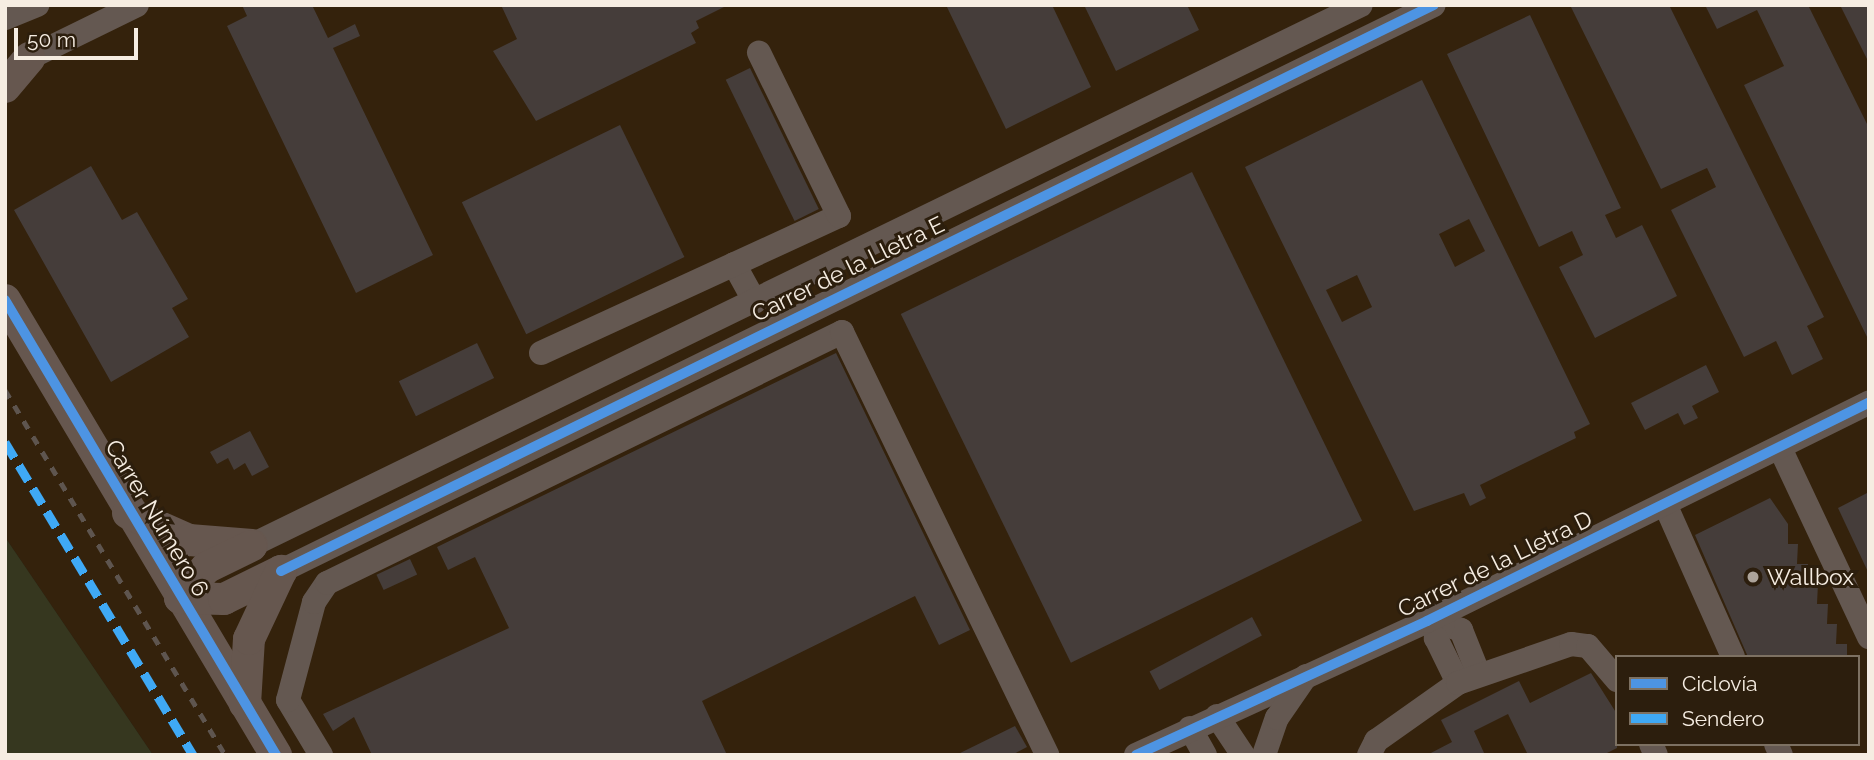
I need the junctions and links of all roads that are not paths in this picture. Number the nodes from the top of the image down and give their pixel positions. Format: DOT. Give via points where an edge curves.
graph roads {
  1 [pos="38,5"];
  2 [pos="137,5"];
  3 [pos="1434,5"];
  4 [pos="1355,7"];
  5 [pos="5,18"];
  6 [pos="759,53"];
  7 [pos="13,64"];
  8 [pos="5,87"];
  9 [pos="734,264"];
  10 [pos="5,300"];
  11 [pos="755,302"];
  12 [pos="541,353"];
  13 [pos="1869,403"];
  14 [pos="1780,448"];
  15 [pos="1665,504"];
  16 [pos="128,513"];
  17 [pos="252,545"];
  18 [pos="281,571"];
  19 [pos="180,598"];
  20 [pos="1441,620"];
  21 [pos="1869,637"];
  22 [pos="1732,655"];
  23 [pos="1307,675"];
  24 [pos="1615,678"];
  25 [pos="1468,679"];
  26 [pos="245,704"];
  27 [pos="1217,716"];
  28 [pos="1190,728"];
  29 [pos="276,755"];
  30 [pos="321,755"];
  31 [pos="1047,755"];
  32 [pos="1136,755"];
  33 [pos="1205,755"];
  34 [pos="1243,755"];
  35 [pos="1264,755"];
  36 [pos="1369,755"];
  1 -- 5 [label="street"];
  2 -- 7 [label="street"];
  3 -- 18 [label="street, Carrer de la Lletra E"];
  4 -- 11 [label="street, Carrer de la Lletra E"];
  6 -- 9 [label="street" via="839,216"];
  7 -- 8 [label="main road"];
  9 -- 11 [label="street"];
  9 -- 12 [label="street"];
  10 -- 16 [label="main road, Carrer Número 6"];
  11 -- 17 [label="street, Carrer de la Lletra E"];
  13 -- 14 [label="street, Carrer de la Lletra D"];
  14 -- 15 [label="street, Carrer de la Lletra D"];
  14 -- 21 [label="street"];
  15 -- 20 [label="street, Carrer de la Lletra D"];
  15 -- 22 [label="street"];
  16 -- 17 [label="main road" via="189,540"];
  16 -- 19 [label="main road, Carrer Número 6"];
  17 -- 19 [label="main road" via="206,568"];
  18 -- 19 [label="main road" via="225,599"];
  18 -- 26 [label="main road" via="249,639"];
  19 -- 26 [label="main road, Carrer Número 6"];
  20 -- 23 [label="street, Carrer de la Lletra D"];
  20 -- 25 [label="street" via="1436,638"];
  23 -- 27 [label="street, Carrer de la Lletra D"];
  23 -- 35 [label="street" via="1277,718"];
  24 -- 25 [label="street" via="1588,646 1570,644"];
  25 -- 36 [label="street" via="1376,741"];
  26 -- 29 [label="main road, Carrer Número 6"];
  27 -- 28 [label="street, Carrer de la Lletra D"];
  27 -- 34 [label="street"];
  28 -- 32 [label="street, Carrer de la Lletra D"];
  28 -- 33 [label="street"];
  30 -- 31 [label="street" via="288,700 320,589 842,332"];
}
